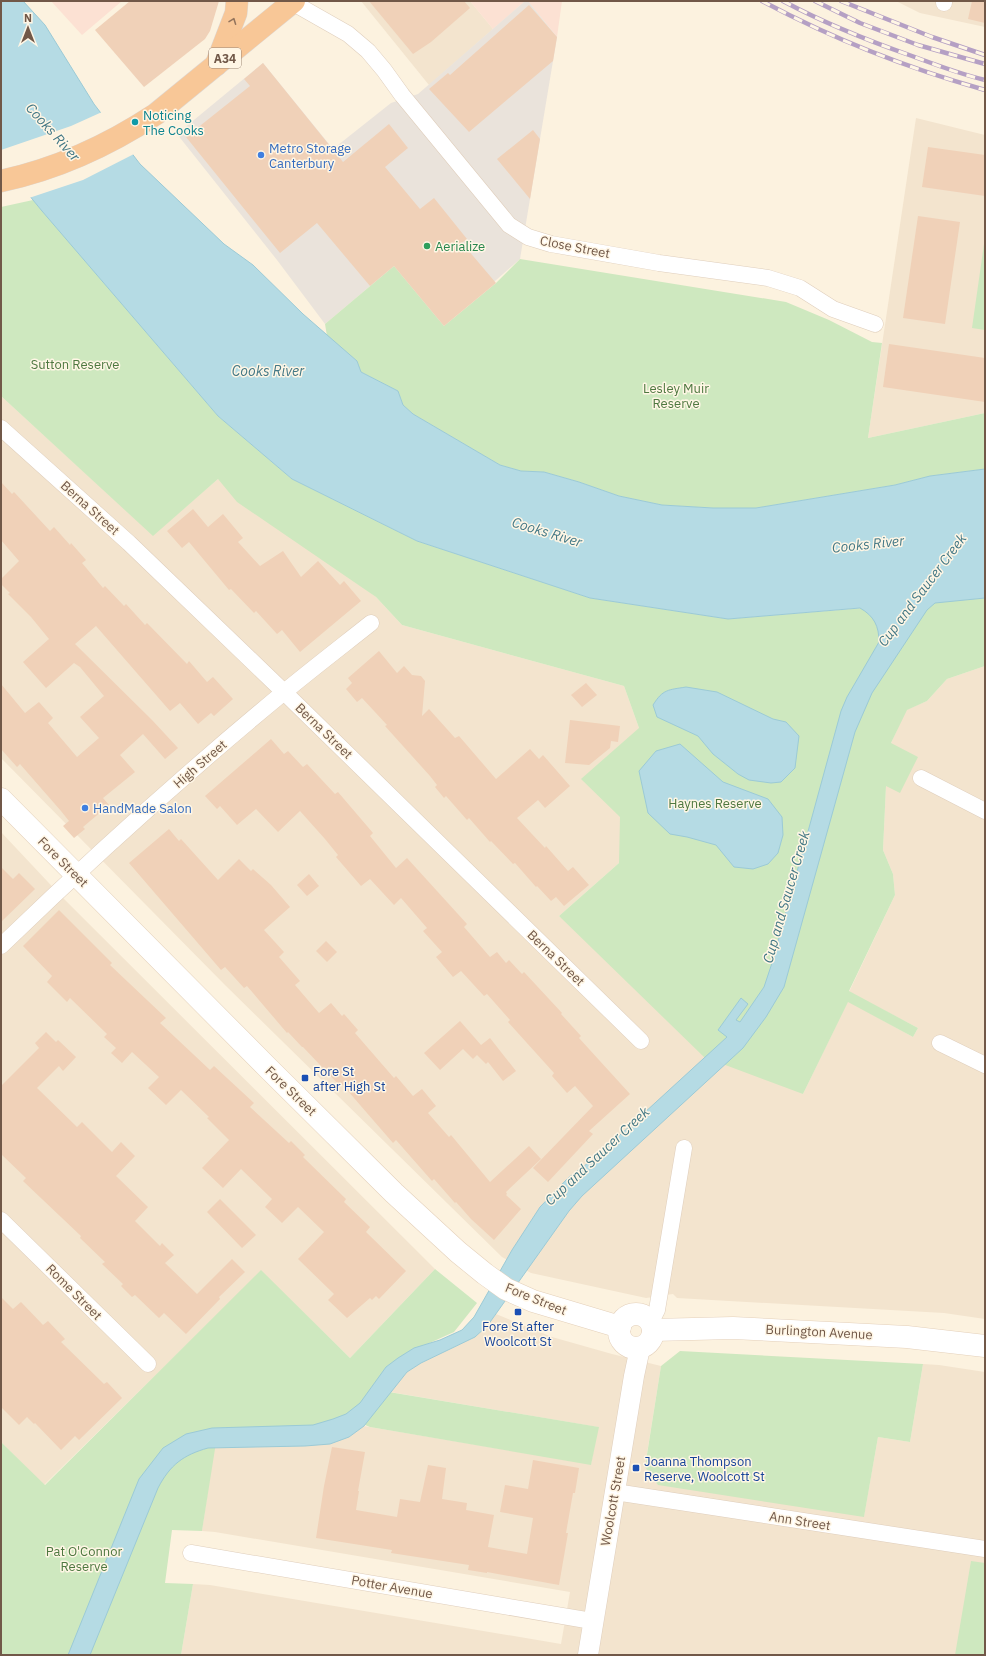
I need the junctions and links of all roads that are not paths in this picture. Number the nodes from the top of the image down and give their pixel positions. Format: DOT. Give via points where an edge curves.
graph roads {
  1 [pos="237,1"];
  2 [pos="292,2"];
  3 [pos="215,66"];
  4 [pos="8,179"];
  5 [pos="876,324"];
  6 [pos="1,428"];
  7 [pos="371,623"];
  8 [pos="284,692"];
  9 [pos="921,778"];
  10 [pos="1,799"];
  11 [pos="985,810"];
  12 [pos="75,874"];
  13 [pos="1,946"];
  14 [pos="641,1041"];
  15 [pos="940,1043"];
  16 [pos="985,1066"];
  17 [pos="684,1148"];
  18 [pos="1,1220"];
  19 [pos="652,1326"];
  20 [pos="620,1328"];
  21 [pos="985,1346"];
  22 [pos="640,1348"];
  23 [pos="148,1364"];
  24 [pos="615,1492"];
  25 [pos="985,1549"];
  26 [pos="191,1553"];
  27 [pos="592,1621"];
  28 [pos="588,1655"];
  3 -- 1 [label="highway, one-way" via="236,12"];
  2 -- 3 [label="highway, A34"];
  2 -- 5 [label="street, Close Street" via="348,34 368,52 510,225 528,237 551,244 659,263 768,278 800,288 834,309"];
  3 -- 4 [label="highway, A34" via="135,128 74,159"];
  6 -- 8 [label="street, Berna Street" via="129,543"];
  7 -- 8 [label="street, High Street"];
  8 -- 12 [label="street, High Street"];
  8 -- 14 [label="street, Berna Street"];
  9 -- 11 [label="street"];
  10 -- 12 [label="main road, Fore Street"];
  12 -- 13 [label="street, High Street"];
  12 -- 20 [label="main road, Fore Street" via="230,1031 389,1187 473,1265 506,1288 533,1300"];
  15 -- 16 [label="street"];
  17 -- 19 [label="street" via="657,1310"];
  18 -- 23 [label="street, Rome Street"];
  19 -- 20 [label="main road" via="643,1315 633,1314 624,1319"];
  19 -- 21 [label="main road, Burlington Avenue" via="907,1337"];
  19 -- 22 [label="main road" via="650,1341"];
  20 -- 22 [label="main road" via="619,1333 624,1343"];
  22 -- 24 [label="street, Woolcott Street"];
  24 -- 25 [label="street, Ann Street"];
  24 -- 27 [label="street, Woolcott Street"];
  26 -- 27 [label="street, Potter Avenue"];
  27 -- 28 [label="street, Woolcott Street"];
}
